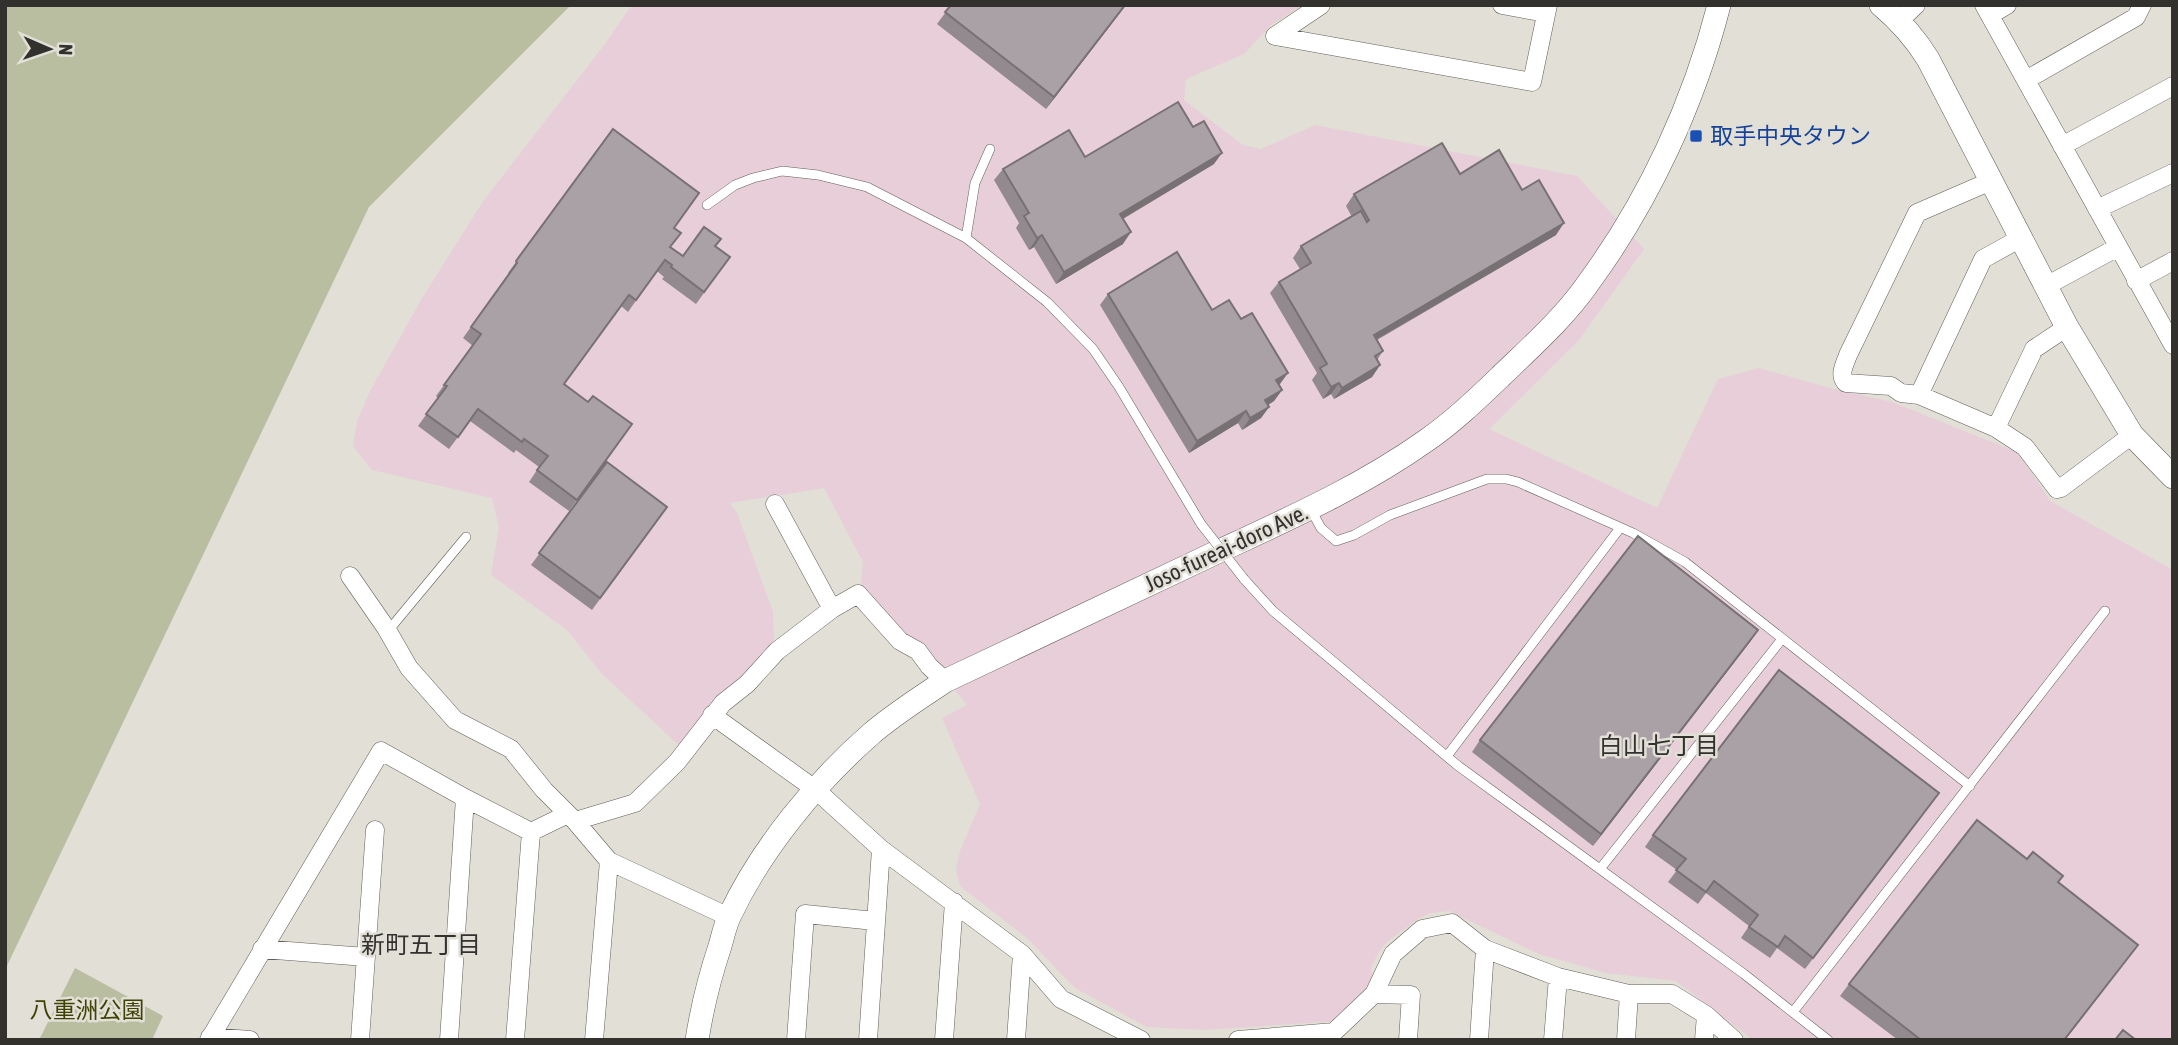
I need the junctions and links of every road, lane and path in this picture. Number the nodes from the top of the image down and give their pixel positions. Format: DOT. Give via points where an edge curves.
graph roads {
  1 [pos="1321,5"];
  2 [pos="1502,5"];
  3 [pos="1719,5"];
  4 [pos="1881,5"];
  5 [pos="2007,5"];
  6 [pos="2142,5"];
  7 [pos="1547,9"];
  8 [pos="1987,10"];
  9 [pos="1907,13"];
  10 [pos="2026,80"];
  11 [pos="2173,86"];
  12 [pos="2062,146"];
  13 [pos="990,149"];
  14 [pos="2173,173"];
  15 [pos="1991,181"];
  16 [pos="707,205"];
  17 [pos="2097,209"];
  18 [pos="966,238"];
  19 [pos="2021,239"];
  20 [pos="2118,247"];
  21 [pos="2173,261"];
  22 [pos="2136,281"];
  23 [pos="2046,286"];
  24 [pos="2067,327"];
  25 [pos="2173,345"];
  26 [pos="1919,395"];
  27 [pos="1996,428"];
  28 [pos="2132,435"];
  29 [pos="2173,477"];
  30 [pos="775,504"];
  31 [pos="1311,508"];
  32 [pos="1620,528"];
  33 [pos="466,537"];
  34 [pos="350,576"];
  35 [pos="832,609"];
  36 [pos="2105,611"];
  37 [pos="388,631"];
  38 [pos="1782,639"];
  39 [pos="945,681"];
  40 [pos="712,715"];
  41 [pos="1447,756"];
  42 [pos="1970,786"];
  43 [pos="816,790"];
  44 [pos="465,798"];
  45 [pos="572,817"];
  46 [pos="375,830"];
  47 [pos="531,832"];
  48 [pos="881,849"];
  49 [pos="609,861"];
  50 [pos="1600,869"];
  51 [pos="954,902"];
  52 [pos="729,917"];
  53 [pos="875,920"];
  54 [pos="262,949"];
  55 [pos="1485,949"];
  56 [pos="1022,954"];
  57 [pos="366,957"];
  58 [pos="1558,977"];
  59 [pos="1374,993"];
  60 [pos="1629,994"];
  61 [pos="1793,1012"];
  62 [pos="1706,1015"];
  63 [pos="1334,1036"];
  64 [pos="209,1038"];
  65 [pos="250,1040"];
  66 [pos="360,1040"];
  67 [pos="449,1040"];
  68 [pos="515,1040"];
  69 [pos="594,1040"];
  70 [pos="697,1040"];
  71 [pos="796,1040"];
  72 [pos="868,1040"];
  73 [pos="944,1040"];
  74 [pos="1016,1040"];
  75 [pos="1141,1040"];
  76 [pos="1238,1040"];
  77 [pos="1408,1040"];
  78 [pos="1479,1040"];
  79 [pos="1553,1040"];
  80 [pos="1626,1040"];
  81 [pos="1704,1040"];
  82 [pos="1734,1040"];
  83 [pos="1828,1040"];
  1 -- 7 [label="street" via="1275,36 1532,82"];
  2 -- 7 [label="street"];
  3 -- 31 [label="street, Joso-fureai-doro Ave." via="1694,85 1666,152 1634,214 1589,284 1538,341 1429,439"];
  4 -- 9 [label="street"];
  5 -- 8 [label="street"];
  6 -- 10 [label="street" via="2136,17"];
  8 -- 10 [label="street"];
  9 -- 15 [label="street" via="1916,41"];
  10 -- 12 [label="street"];
  11 -- 12 [label="street"];
  12 -- 17 [label="street"];
  13 -- 18 [label="lane" via="975,183"];
  14 -- 17 [label="street"];
  15 -- 19 [label="street"];
  15 -- 26 [label="street" via="1917,213 1848,355 1842,374 1846,383 1891,386 1901,393"];
  16 -- 18 [label="lane" via="754,178 782,171 818,175 867,187"];
  17 -- 20 [label="street"];
  18 -- 41 [label="lane, bridge" via="1047,302 1093,349 1200,524 1273,611"];
  19 -- 23 [label="street"];
  19 -- 26 [label="street" via="1983,259"];
  20 -- 22 [label="street"];
  20 -- 23 [label="street"];
  21 -- 22 [label="street"];
  22 -- 25 [label="street"];
  23 -- 24 [label="street"];
  24 -- 27 [label="street" via="2034,349"];
  24 -- 28 [label="street"];
  26 -- 27 [label="street"];
  27 -- 28 [label="street" via="2025,447 2057,489"];
  28 -- 29 [label="street"];
  30 -- 35 [label="street"];
  31 -- 32 [label="lane" via="1321,528 1336,541 1390,515 1488,479 1506,479"];
  31 -- 39 [label="street, Joso-fureai-doro Ave."];
  32 -- 38 [label="lane" via="1685,562"];
  32 -- 41 [label="lane"];
  33 -- 37 [label="lane"];
  34 -- 37 [label="street"];
  35 -- 39 [label="street" via="858,594 900,641 918,651"];
  35 -- 40 [label="street" via="777,650"];
  36 -- 42 [label="lane"];
  37 -- 45 [label="street" via="409,668 455,720 511,749"];
  38 -- 42 [label="lane"];
  38 -- 50 [label="lane"];
  39 -- 43 [label="street, Joso-fureai-doro Ave." via="872,734"];
  40 -- 43 [label="street"];
  40 -- 45 [label="street" via="677,762 635,803"];
  41 -- 50 [label="lane"];
  42 -- 61 [label="lane"];
  43 -- 48 [label="street"];
  43 -- 52 [label="street, Joso-fureai-doro Ave." via="774,842"];
  44 -- 47 [label="street"];
  44 -- 54 [label="street" via="381,751"];
  44 -- 67 [label="street"];
  45 -- 47 [label="street"];
  45 -- 49 [label="street"];
  46 -- 57 [label="street"];
  47 -- 68 [label="street"];
  48 -- 51 [label="street"];
  48 -- 53 [label="street"];
  49 -- 52 [label="street"];
  49 -- 69 [label="street"];
  50 -- 61 [label="lane"];
  51 -- 56 [label="street"];
  51 -- 73 [label="street"];
  52 -- 70 [label="street, Joso-fureai-doro Ave."];
  53 -- 71 [label="street" via="805,914"];
  53 -- 72 [label="street"];
  54 -- 57 [label="street"];
  54 -- 64 [label="street"];
  55 -- 58 [label="street"];
  55 -- 59 [label="street" via="1452,923 1422,929 1393,954"];
  55 -- 78 [label="street"];
  56 -- 74 [label="street"];
  56 -- 75 [label="street" via="1061,999"];
  57 -- 66 [label="street"];
  58 -- 60 [label="street"];
  58 -- 79 [label="street"];
  59 -- 63 [label="street"];
  59 -- 77 [label="street" via="1411,995"];
  60 -- 62 [label="street" via="1672,993"];
  60 -- 80 [label="street"];
  61 -- 83 [label="lane"];
  62 -- 81 [label="street"];
  62 -- 82 [label="street"];
  63 -- 76 [label="street"];
  64 -- 65 [label="street"];
}
